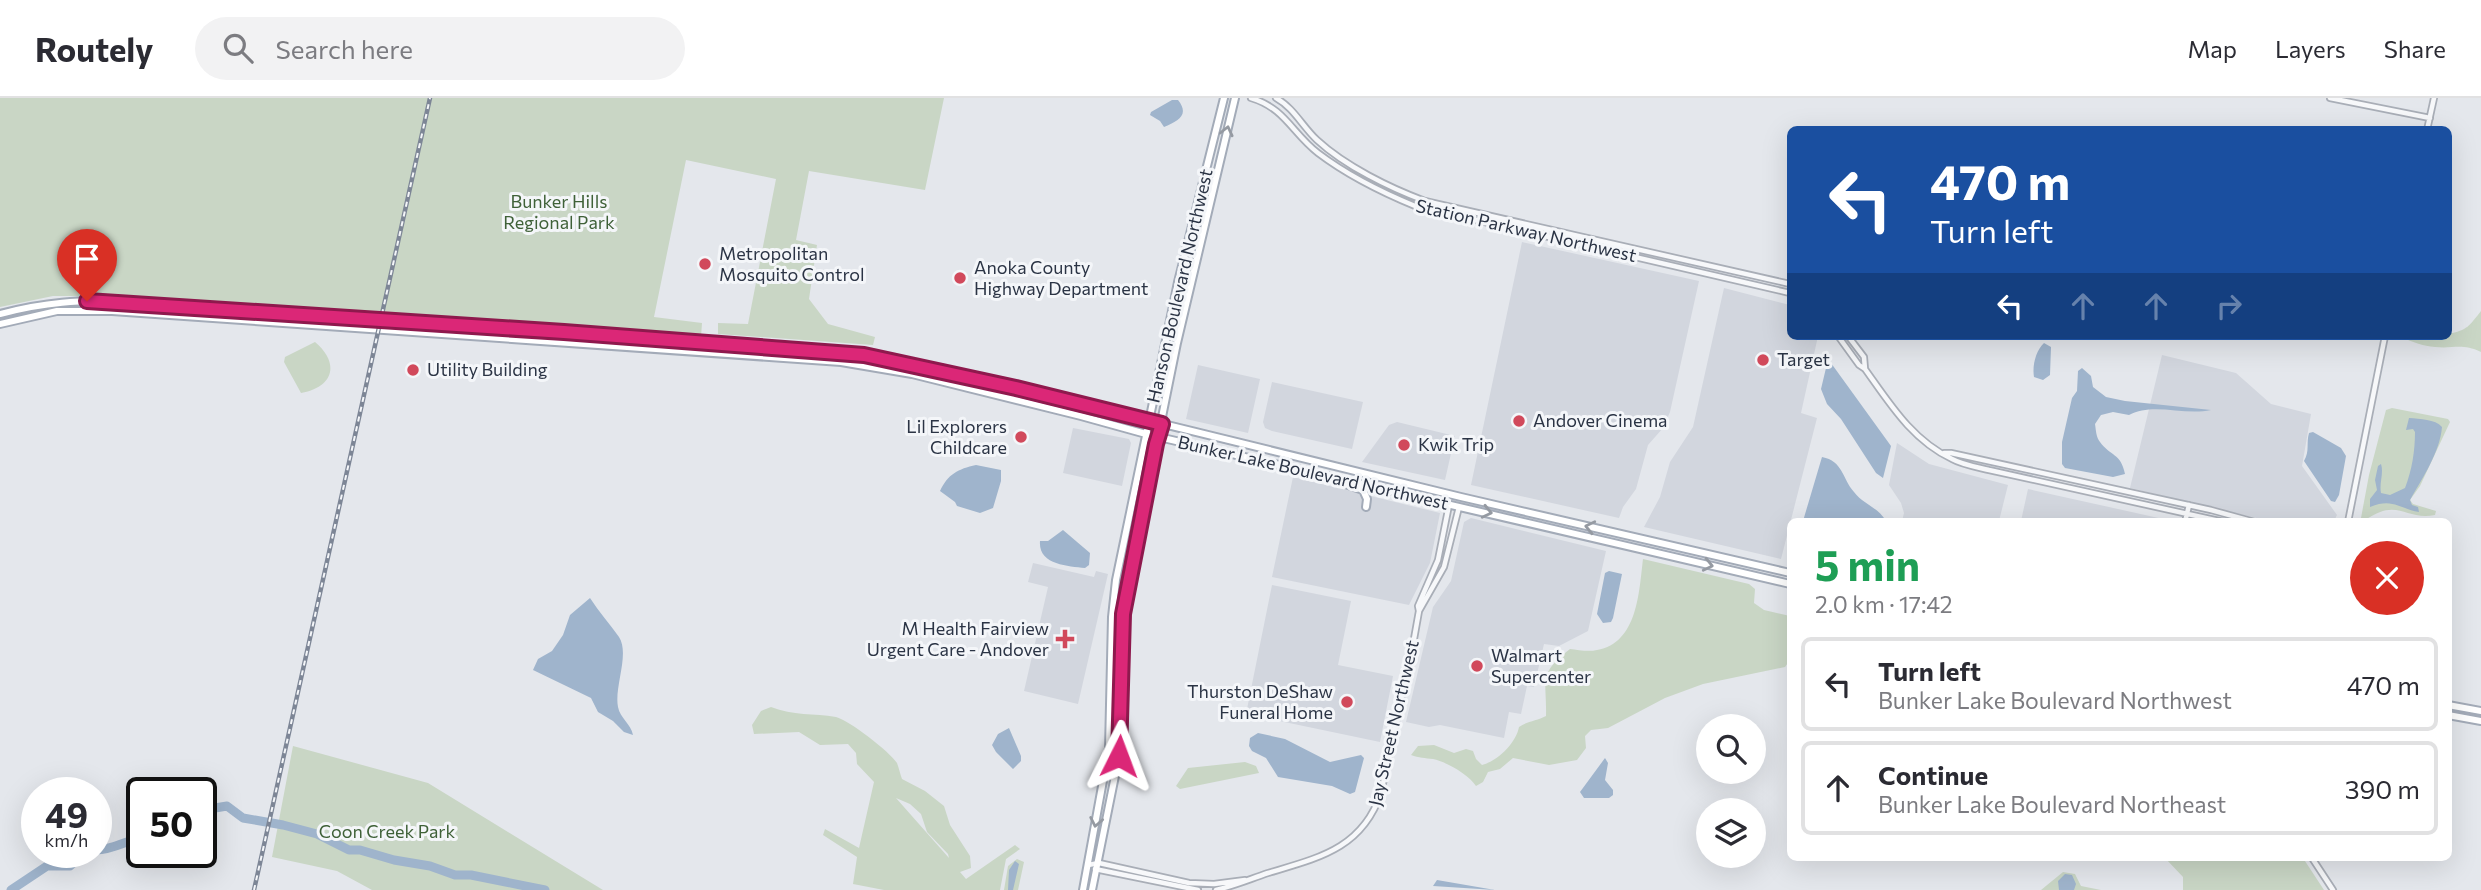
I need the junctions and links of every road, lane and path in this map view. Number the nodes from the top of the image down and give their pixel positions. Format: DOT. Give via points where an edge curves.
graph roads {
  1 [pos="1224,98"];
  2 [pos="1235,98"];
  3 [pos="1251,98"];
  4 [pos="1276,98"];
  5 [pos="2330,98"];
  6 [pos="2434,98"];
  7 [pos="2430,118"];
  8 [pos="2428,126"];
  9 [pos="1768,278"];
  10 [pos="1787,283"];
  11 [pos="1766,286"];
  12 [pos="1787,292"];
  13 [pos="0,314"];
  14 [pos="0,324"];
  15 [pos="636,337"];
  16 [pos="1841,340"];
  17 [pos="1851,340"];
  18 [pos="2384,340"];
  19 [pos="556,341"];
  20 [pos="1865,369"];
  21 [pos="1149,421"];
  22 [pos="1162,424"];
  23 [pos="1146,434"];
  24 [pos="1158,437"];
  25 [pos="1943,453"];
  26 [pos="1317,473"];
  27 [pos="1449,504"];
  28 [pos="2189,505"];
  29 [pos="1366,506"];
  30 [pos="1459,506"];
  31 [pos="2187,513"];
  32 [pos="2186,518"];
  33 [pos="2208,518"];
  34 [pos="2240,518"];
  35 [pos="2349,518"];
  36 [pos="1787,572"];
  37 [pos="1787,583"];
  38 [pos="1419,611"];
  39 [pos="2452,706"];
  40 [pos="2481,711"];
  41 [pos="2452,716"];
  42 [pos="2481,721"];
  43 [pos="2314,861"];
  44 [pos="1088,865"];
  45 [pos="1100,868"];
  46 [pos="1246,880"];
  47 [pos="1083,890"];
  48 [pos="1092,890"];
  49 [pos="1198,890"];
  50 [pos="1216,890"];
  51 [pos="2333,890"];
  1 -- 21 [label="main road, Hanson Boulevard Northwest"];
  22 -- 2 [label="main road, Hanson Boulevard Northwest, one-way"];
  3 -- 11 [label="street, Station Parkway Northwest" via="1273,107 1323,157 1415,206"];
  4 -- 9 [label="street, Station Parkway Northwest" via="1329,150 1425,201"];
  5 -- 7 [label="street"];
  6 -- 7 [label="street"];
  7 -- 8 [label="street"];
  9 -- 10 [label="street, Station Parkway Northwest"];
  9 -- 11 [label="street"];
  11 -- 12 [label="street, Station Parkway Northwest"];
  13 -- 15 [label="main road, Bunker Lake Boulevard Northwest" via="87,301"];
  14 -- 19 [label="main road, Bunker Lake Boulevard Northwest" via="57,311 86,310"];
  15 -- 19 [label="street" via="561,336"];
  15 -- 21 [label="main road, Bunker Lake Boulevard Northwest" via="807,349 888,360"];
  16 -- 20 [label="street"];
  17 -- 20 [label="street" via="1864,357"];
  18 -- 35 [label="street"];
  19 -- 23 [label="main road, Bunker Lake Boulevard Northwest" via="872,366"];
  20 -- 25 [label="street" via="1909,428"];
  21 -- 22 [label="main road, Bunker Lake Boulevard Northwest"];
  21 -- 23 [label="main road, Hanson Boulevard Northwest"];
  22 -- 24 [label="main road, Hanson Boulevard Northwest"];
  36 -- 22 [label="main road, Bunker Lake Boulevard Northwest, one-way"];
  23 -- 24 [label="main road, Bunker Lake Boulevard Northwest"];
  23 -- 44 [label="main road, Hanson Boulevard Northwest, one-way" via="1114,598 1109,748"];
  24 -- 26 [label="main road, Bunker Lake Boulevard Northwest"];
  24 -- 45 [label="main road, Hanson Boulevard Northwest" via="1123,614 1119,756"];
  25 -- 28 [label="street"];
  25 -- 31 [label="street" via="1989,470"];
  26 -- 27 [label="main road, Bunker Lake Boulevard Northwest"];
  26 -- 29 [label="main road" via="1363,490"];
  27 -- 30 [label="main road, Bunker Lake Boulevard Northwest"];
  27 -- 38 [label="street, Jay Street Northwest" via="1438,560"];
  28 -- 31 [label="street"];
  28 -- 34 [label="street"];
  30 -- 37 [label="main road, Bunker Lake Boulevard Northwest, one-way"];
  30 -- 38 [label="street, Jay Street Northwest" via="1444,567"];
  31 -- 32 [label="street"];
  31 -- 33 [label="street"];
  38 -- 46 [label="street, Jay Street Northwest" via="1373,814 1357,834 1331,852"];
  39 -- 40 [label="main road"];
  41 -- 42 [label="main road"];
  43 -- 51 [label="street"];
  44 -- 45 [label="street"];
  44 -- 47 [label="main road, Hanson Boulevard Northwest"];
  45 -- 46 [label="street, Jay Street Northwest" via="1204,885"];
  45 -- 48 [label="main road, Hanson Boulevard Northwest"];
  45 -- 49 [label="street"];
  46 -- 50 [label="street, Jay Street Northwest"];
}
